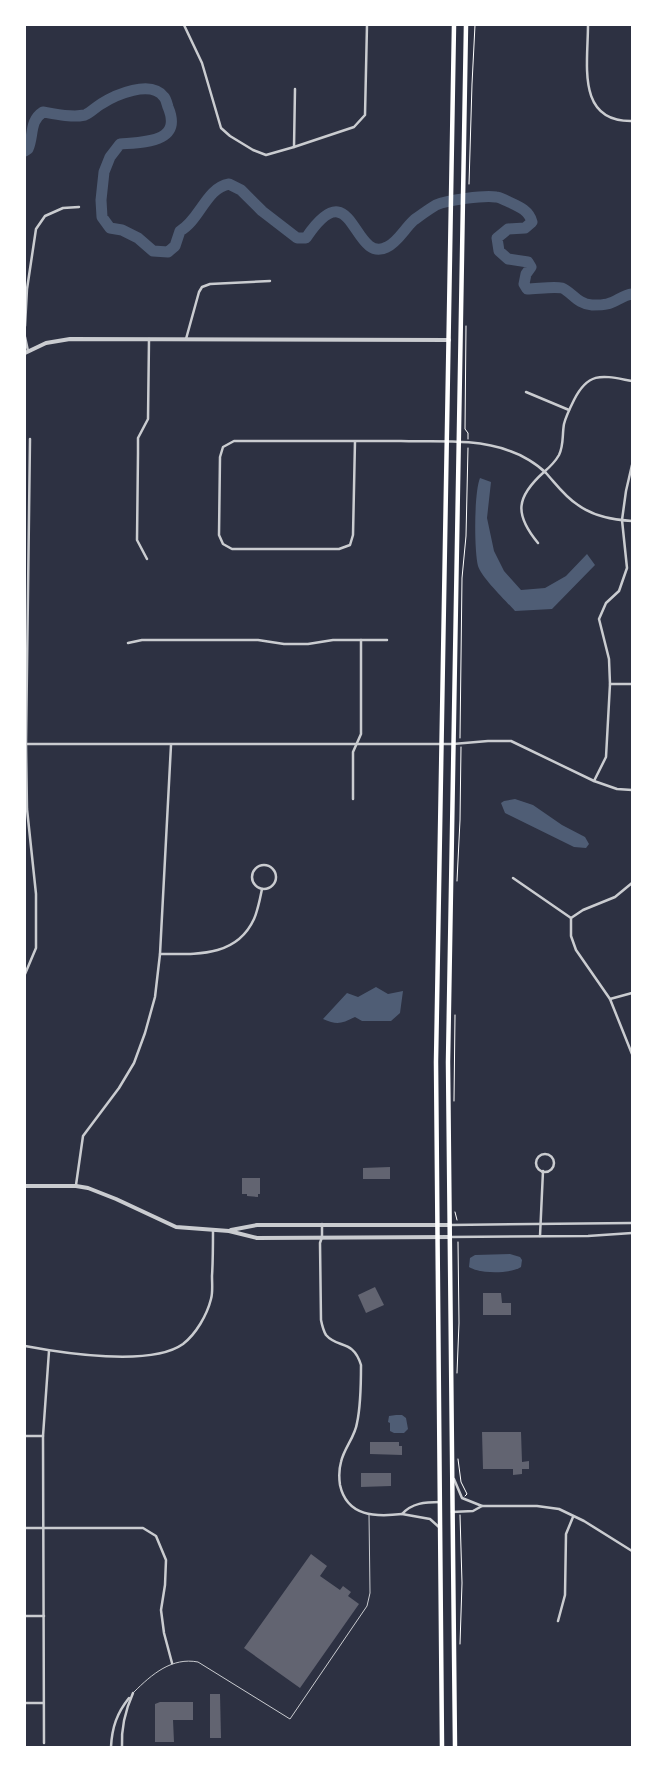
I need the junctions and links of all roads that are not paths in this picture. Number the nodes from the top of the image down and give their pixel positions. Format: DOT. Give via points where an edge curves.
graph roads {
  1 [pos="184,25"];
  2 [pos="367,25"];
  3 [pos="454,25"];
  4 [pos="466,25"];
  5 [pos="588,25"];
  6 [pos="295,89"];
  7 [pos="632,121"];
  8 [pos="294,148"];
  9 [pos="79,207"];
  10 [pos="270,282"];
  11 [pos="25,326"];
  12 [pos="25,337"];
  13 [pos="149,339"];
  14 [pos="186,339"];
  15 [pos="449,340"];
  16 [pos="26,352"];
  17 [pos="632,381"];
  18 [pos="526,392"];
  19 [pos="569,410"];
  20 [pos="30,439"];
  21 [pos="355,441"];
  22 [pos="447,442"];
  23 [pos="460,442"];
  24 [pos="632,465"];
  25 [pos="544,472"];
  26 [pos="25,489"];
  27 [pos="30,489"];
  28 [pos="622,520"];
  29 [pos="632,521"];
  30 [pos="538,543"];
  31 [pos="147,559"];
  32 [pos="627,568"];
  33 [pos="632,568"];
  34 [pos="361,640"];
  35 [pos="387,640"];
  36 [pos="128,642"];
  37 [pos="610,684"];
  38 [pos="632,684"];
  39 [pos="26,744"];
  40 [pos="171,744"];
  41 [pos="441,744"];
  42 [pos="453,744"];
  43 [pos="356,745"];
  44 [pos="594,781"];
  45 [pos="632,790"];
  46 [pos="353,799"];
  47 [pos="513,878"];
  48 [pos="632,883"];
  49 [pos="262,889"];
  50 [pos="571,918"];
  51 [pos="160,954"];
  52 [pos="25,974"];
  53 [pos="632,993"];
  54 [pos="610,999"];
  55 [pos="632,1054"];
  56 [pos="543,1171"];
  57 [pos="25,1186"];
  58 [pos="76,1186"];
  59 [pos="632,1223"];
  60 [pos="322,1224"];
  61 [pos="438,1225"];
  62 [pos="450,1225"];
  63 [pos="540,1225"];
  64 [pos="213,1230"];
  65 [pos="229,1231"];
  66 [pos="632,1233"];
  67 [pos="540,1236"];
  68 [pos="322,1237"];
  69 [pos="437,1237"];
  70 [pos="450,1237"];
  71 [pos="25,1346"];
  72 [pos="49,1351"];
  73 [pos="25,1436"];
  74 [pos="43,1436"];
  75 [pos="452,1476"];
  76 [pos="452,1501"];
  77 [pos="440,1502"];
  78 [pos="482,1506"];
  79 [pos="440,1512"];
  80 [pos="452,1512"];
  81 [pos="369,1514"];
  82 [pos="402,1514"];
  83 [pos="573,1517"];
  84 [pos="25,1528"];
  85 [pos="44,1528"];
  86 [pos="440,1529"];
  87 [pos="632,1551"];
  88 [pos="25,1616"];
  89 [pos="44,1616"];
  90 [pos="558,1621"];
  91 [pos="172,1663"];
  92 [pos="133,1693"];
  93 [pos="129,1698"];
  94 [pos="25,1703"];
  95 [pos="43,1703"];
  96 [pos="44,1743"];
  97 [pos="111,1747"];
  98 [pos="122,1747"];
  99 [pos="442,1747"];
  100 [pos="455,1747"];
  1 -- 8 [label="street" via="202,63 221,128 259,153 272,154"];
  2 -- 8 [label="street" via="365,115 354,127"];
  3 -- 15 [label="highway"];
  4 -- 23 [label="highway"];
  5 -- 7 [label="street" via="588,89 596,108 610,118"];
  6 -- 8 [label="street"];
  9 -- 11 [label="street" via="63,208 45,216 36,229 26,289"];
  10 -- 14 [label="street" via="202,287"];
  12 -- 16 [label="street"];
  13 -- 14 [label="street"];
  13 -- 16 [label="street" via="70,339"];
  13 -- 31 [label="street" via="148,419 138,438 137,540"];
  14 -- 15 [label="street"];
  15 -- 22 [label="highway"];
  17 -- 19 [label="street" via="606,376 590,379 579,389"];
  18 -- 19 [label="street"];
  19 -- 25 [label="street" via="561,450 553,465"];
  20 -- 27 [label="street"];
  21 -- 21 [label="street" via="234,441 223,447 220,457 219,535 223,544 232,549 339,549 350,545 353,535"];
  21 -- 22 [label="street"];
  22 -- 23 [label="street"];
  22 -- 41 [label="highway"];
  23 -- 25 [label="street" via="511,451"];
  23 -- 42 [label="highway"];
  24 -- 28 [label="street"];
  25 -- 28 [label="street" via="578,506 601,516"];
  25 -- 30 [label="street" via="526,493 521,508 523,524"];
  26 -- 27 [label="street"];
  27 -- 39 [label="street"];
  28 -- 29 [label="street"];
  28 -- 32 [label="street"];
  32 -- 33 [label="street"];
  32 -- 37 [label="street" via="619,590 606,603 599,619 609,659"];
  34 -- 35 [label="street"];
  34 -- 36 [label="street" via="308,644 248,640"];
  34 -- 43 [label="street" via="361,734"];
  37 -- 38 [label="street"];
  37 -- 44 [label="street" via="606,757"];
  39 -- 40 [label="street"];
  39 -- 52 [label="street" via="27,809 36,894 36,948"];
  40 -- 43 [label="street"];
  40 -- 51 [label="street"];
  41 -- 42 [label="street"];
  41 -- 43 [label="street"];
  41 -- 61 [label="highway" via="436,1062"];
  42 -- 44 [label="street" via="511,741"];
  42 -- 62 [label="highway" via="448,1062"];
  43 -- 46 [label="street" via="353,752"];
  44 -- 45 [label="street"];
  47 -- 50 [label="street"];
  48 -- 50 [label="street" via="615,897"];
  49 -- 49 [label="street" via="270,888 276,878 273,870 266,866 256,869 252,875 255,886"];
  49 -- 51 [label="street" via="254,920 232,944 213,952"];
  50 -- 54 [label="street" via="571,936 576,950"];
  51 -- 58 [label="street" via="155,997 145,1033 134,1063 119,1088 83,1136"];
  53 -- 54 [label="street"];
  54 -- 55 [label="street"];
  56 -- 56 [label="street" via="549,1170 554,1163 547,1154 539,1156 536,1161"];
  56 -- 63 [label="street"];
  57 -- 58 [label="street"];
  58 -- 64 [label="street" via="116,1198 176,1227"];
  59 -- 63 [label="street"];
  60 -- 61 [label="street"];
  60 -- 65 [label="street" via="257,1225"];
  60 -- 68 [label="street"];
  61 -- 62 [label="street"];
  61 -- 69 [label="highway"];
  62 -- 63 [label="street"];
  62 -- 70 [label="highway"];
  63 -- 67 [label="street"];
  64 -- 65 [label="street"];
  64 -- 72 [label="street" via="211,1298 203,1319 182,1345 152,1355 86,1356"];
  65 -- 68 [label="street" via="257,1238"];
  66 -- 67 [label="street"];
  67 -- 70 [label="street"];
  68 -- 69 [label="street"];
  68 -- 81 [label="street" via="321,1320 327,1336 353,1350 361,1365 359,1412 354,1434 340,1464 339,1480 345,1498 353,1508"];
  69 -- 70 [label="street"];
  69 -- 77 [label="highway"];
  70 -- 75 [label="highway"];
  71 -- 72 [label="street"];
  72 -- 74 [label="street"];
  73 -- 74 [label="street"];
  74 -- 85 [label="street"];
  75 -- 76 [label="highway"];
  75 -- 78 [label="street" via="463,1498"];
  76 -- 77 [label="highway"];
  76 -- 80 [label="highway"];
  77 -- 79 [label="highway"];
  77 -- 82 [label="street" via="418,1504"];
  78 -- 80 [label="street" via="475,1511"];
  78 -- 83 [label="street" via="537,1506 559,1509"];
  79 -- 80 [label="highway"];
  79 -- 86 [label="highway"];
  80 -- 100 [label="highway"];
  81 -- 82 [label="street"];
  81 -- 91 [label="lane" via="370,1593 367,1606 290,1719 198,1662"];
  82 -- 86 [label="street" via="430,1519"];
  83 -- 87 [label="street"];
  83 -- 90 [label="street" via="566,1534 565,1596"];
  84 -- 85 [label="street"];
  85 -- 89 [label="street"];
  85 -- 91 [label="street" via="143,1528 156,1536 166,1560 161,1610"];
  86 -- 99 [label="highway"];
  88 -- 89 [label="street"];
  89 -- 95 [label="street"];
  91 -- 92 [label="lane"];
  92 -- 93 [label="lane"];
  92 -- 98 [label="street" via="122,1726"];
  93 -- 97 [label="street" via="116,1719"];
  94 -- 95 [label="street"];
  95 -- 96 [label="street"];
}
